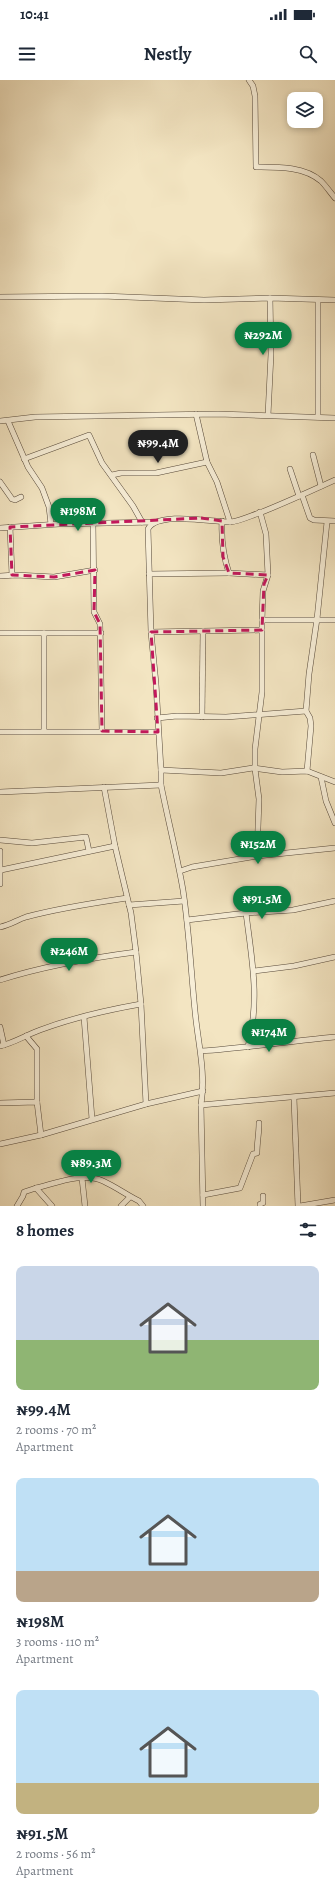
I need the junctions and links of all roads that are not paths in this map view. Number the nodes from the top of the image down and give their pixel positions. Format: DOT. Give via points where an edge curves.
graph roads {
  1 [pos="249,80"];
  2 [pos="335,198"];
  3 [pos="0,297"];
  4 [pos="270,298"];
  5 [pos="318,300"];
  6 [pos="335,300"];
  7 [pos="196,414"];
  8 [pos="268,415"];
  9 [pos="318,417"];
  10 [pos="335,418"];
  11 [pos="0,421"];
  12 [pos="8,421"];
  13 [pos="313,455"];
  14 [pos="24,459"];
  15 [pos="207,462"];
  16 [pos="290,469"];
  17 [pos="112,475"];
  18 [pos="335,480"];
  19 [pos="0,482"];
  20 [pos="322,486"];
  21 [pos="301,496"];
  22 [pos="21,497"];
  23 [pos="260,512"];
  24 [pos="222,521"];
  25 [pos="335,521"];
  26 [pos="142,522"];
  27 [pos="154,522"];
  28 [pos="230,522"];
  29 [pos="327,522"];
  30 [pos="93,523"];
  31 [pos="52,524"];
  32 [pos="10,527"];
  33 [pos="0,528"];
  34 [pos="95,570"];
  35 [pos="229,573"];
  36 [pos="149,574"];
  37 [pos="12,575"];
  38 [pos="268,575"];
  39 [pos="0,576"];
  40 [pos="317,619"];
  41 [pos="262,620"];
  42 [pos="335,620"];
  43 [pos="262,630"];
  44 [pos="203,631"];
  45 [pos="151,632"];
  46 [pos="0,633"];
  47 [pos="44,633"];
  48 [pos="100,633"];
  49 [pos="306,711"];
  50 [pos="258,715"];
  51 [pos="202,717"];
  52 [pos="157,718"];
  53 [pos="44,731"];
  54 [pos="102,731"];
  55 [pos="0,732"];
  56 [pos="158,732"];
  57 [pos="255,769"];
  58 [pos="161,770"];
  59 [pos="307,771"];
  60 [pos="321,777"];
  61 [pos="335,782"];
  62 [pos="161,785"];
  63 [pos="104,787"];
  64 [pos="0,792"];
  65 [pos="335,823"];
  66 [pos="0,840"];
  67 [pos="115,846"];
  68 [pos="335,848"];
  69 [pos="0,851"];
  70 [pos="89,851"];
  71 [pos="257,856"];
  72 [pos="1,870"];
  73 [pos="180,872"];
  74 [pos="0,884"];
  75 [pos="127,898"];
  76 [pos="184,900"];
  77 [pos="335,901"];
  78 [pos="129,905"];
  79 [pos="246,913"];
  80 [pos="186,920"];
  81 [pos="0,927"];
  82 [pos="136,952"];
  83 [pos="335,957"];
  84 [pos="254,971"];
  85 [pos="0,980"];
  86 [pos="141,1004"];
  87 [pos="84,1017"];
  88 [pos="0,1027"];
  89 [pos="26,1036"];
  90 [pos="335,1037"];
  91 [pos="2,1046"];
  92 [pos="248,1047"];
  93 [pos="201,1051"];
  94 [pos="203,1092"];
  95 [pos="335,1093"];
  96 [pos="294,1098"];
  97 [pos="37,1102"];
  98 [pos="0,1103"];
  99 [pos="146,1104"];
  100 [pos="201,1105"];
  101 [pos="92,1119"];
  102 [pos="259,1123"];
  103 [pos="41,1135"];
  104 [pos="0,1144"];
  105 [pos="78,1167"];
  106 [pos="82,1178"];
  107 [pos="36,1188"];
  108 [pos="203,1195"];
  109 [pos="263,1196"];
  110 [pos="130,1197"];
  111 [pos="335,1200"];
  112 [pos="17,1206"];
  113 [pos="52,1206"];
  114 [pos="85,1206"];
  115 [pos="121,1206"];
  116 [pos="143,1206"];
  117 [pos="203,1206"];
  118 [pos="260,1206"];
  119 [pos="299,1206"];
  1 -- 2 [label="street" via="253,86 254,96 256,167 283,168 312,174"];
  3 -- 4 [label="street" via="102,296 204,300"];
  4 -- 5 [label="street"];
  4 -- 8 [label="street"];
  5 -- 6 [label="street"];
  5 -- 9 [label="street"];
  7 -- 8 [label="street"];
  7 -- 12 [label="street" via="35,417"];
  7 -- 15 [label="street"];
  8 -- 9 [label="street"];
  9 -- 10 [label="street"];
  11 -- 12 [label="street"];
  12 -- 14 [label="street"];
  13 -- 20 [label="street"];
  14 -- 17 [label="street" via="89,435 102,463"];
  14 -- 31 [label="street" via="42,488"];
  15 -- 17 [label="street" via="156,473"];
  15 -- 28 [label="street" via="217,482"];
  16 -- 21 [label="street"];
  17 -- 26 [label="street"];
  18 -- 20 [label="street"];
  19 -- 22 [label="street" via="12,499"];
  20 -- 21 [label="street"];
  21 -- 23 [label="street"];
  21 -- 29 [label="street" via="310,518"];
  23 -- 28 [label="street"];
  23 -- 38 [label="street" via="266,534"];
  24 -- 27 [label="street" via="201,518"];
  24 -- 28 [label="street"];
  24 -- 35 [label="street" via="223,557"];
  25 -- 29 [label="street"];
  26 -- 27 [label="street"];
  26 -- 30 [label="street"];
  27 -- 36 [label="street" via="148,529 147,538"];
  29 -- 40 [label="street"];
  30 -- 31 [label="street"];
  30 -- 34 [label="street"];
  31 -- 32 [label="street"];
  32 -- 33 [label="street"];
  32 -- 37 [label="street"];
  34 -- 37 [label="street" via="54,577"];
  34 -- 48 [label="street" via="94,612 100,624"];
  35 -- 36 [label="street"];
  35 -- 38 [label="street"];
  36 -- 45 [label="street"];
  37 -- 39 [label="street"];
  38 -- 41 [label="street" via="264,584"];
  40 -- 41 [label="street"];
  40 -- 42 [label="street"];
  40 -- 49 [label="street" via="311,649"];
  41 -- 43 [label="street"];
  43 -- 44 [label="street"];
  43 -- 50 [label="street" via="262,692"];
  44 -- 45 [label="street"];
  44 -- 51 [label="street"];
  45 -- 52 [label="street"];
  46 -- 47 [label="street"];
  47 -- 48 [label="street"];
  47 -- 53 [label="street"];
  48 -- 54 [label="street"];
  49 -- 50 [label="street"];
  49 -- 59 [label="street" via="311,726"];
  50 -- 51 [label="street"];
  50 -- 57 [label="street"];
  51 -- 52 [label="street"];
  52 -- 56 [label="street"];
  53 -- 54 [label="street"];
  53 -- 55 [label="street"];
  54 -- 56 [label="street"];
  56 -- 58 [label="street"];
  57 -- 58 [label="street" via="225,773"];
  57 -- 59 [label="street"];
  57 -- 71 [label="street" via="259,799"];
  58 -- 62 [label="street"];
  59 -- 60 [label="street"];
  60 -- 61 [label="street"];
  60 -- 65 [label="street"];
  62 -- 63 [label="street"];
  62 -- 73 [label="street"];
  63 -- 64 [label="street"];
  63 -- 67 [label="street"];
  66 -- 70 [label="street" via="32,843 86,837"];
  67 -- 70 [label="street"];
  67 -- 75 [label="street"];
  68 -- 71 [label="street"];
  69 -- 72 [label="street"];
  70 -- 72 [label="street"];
  71 -- 73 [label="street" via="234,862 192,867"];
  72 -- 74 [label="street"];
  73 -- 76 [label="street"];
  75 -- 78 [label="street"];
  75 -- 81 [label="street" via="84,904 26,917"];
  76 -- 78 [label="street"];
  76 -- 80 [label="street"];
  77 -- 79 [label="street" via="293,910"];
  78 -- 82 [label="street"];
  79 -- 80 [label="street"];
  79 -- 84 [label="street"];
  80 -- 93 [label="street"];
  82 -- 85 [label="street" via="34,970"];
  82 -- 86 [label="street"];
  83 -- 84 [label="street"];
  84 -- 92 [label="street" via="255,1016"];
  86 -- 87 [label="street"];
  86 -- 99 [label="street"];
  87 -- 89 [label="street"];
  87 -- 101 [label="street"];
  88 -- 91 [label="street"];
  89 -- 91 [label="street"];
  89 -- 97 [label="street" via="37,1049"];
  90 -- 92 [label="street"];
  92 -- 93 [label="street"];
  93 -- 94 [label="street"];
  94 -- 99 [label="street"];
  94 -- 100 [label="street"];
  95 -- 96 [label="street"];
  96 -- 100 [label="street"];
  96 -- 119 [label="street"];
  97 -- 98 [label="street"];
  97 -- 103 [label="street"];
  99 -- 101 [label="street"];
  100 -- 108 [label="street"];
  101 -- 103 [label="street"];
  102 -- 108 [label="street" via="257,1153 253,1154 240,1188"];
  103 -- 104 [label="street"];
  105 -- 106 [label="street"];
  106 -- 107 [label="street"];
  106 -- 110 [label="street" via="102,1181"];
  106 -- 114 [label="street"];
  107 -- 112 [label="street" via="24,1192"];
  107 -- 113 [label="street"];
  108 -- 117 [label="street"];
  109 -- 118 [label="street" via="263,1204"];
  110 -- 115 [label="street"];
  110 -- 116 [label="street"];
  111 -- 119 [label="street"];
}
